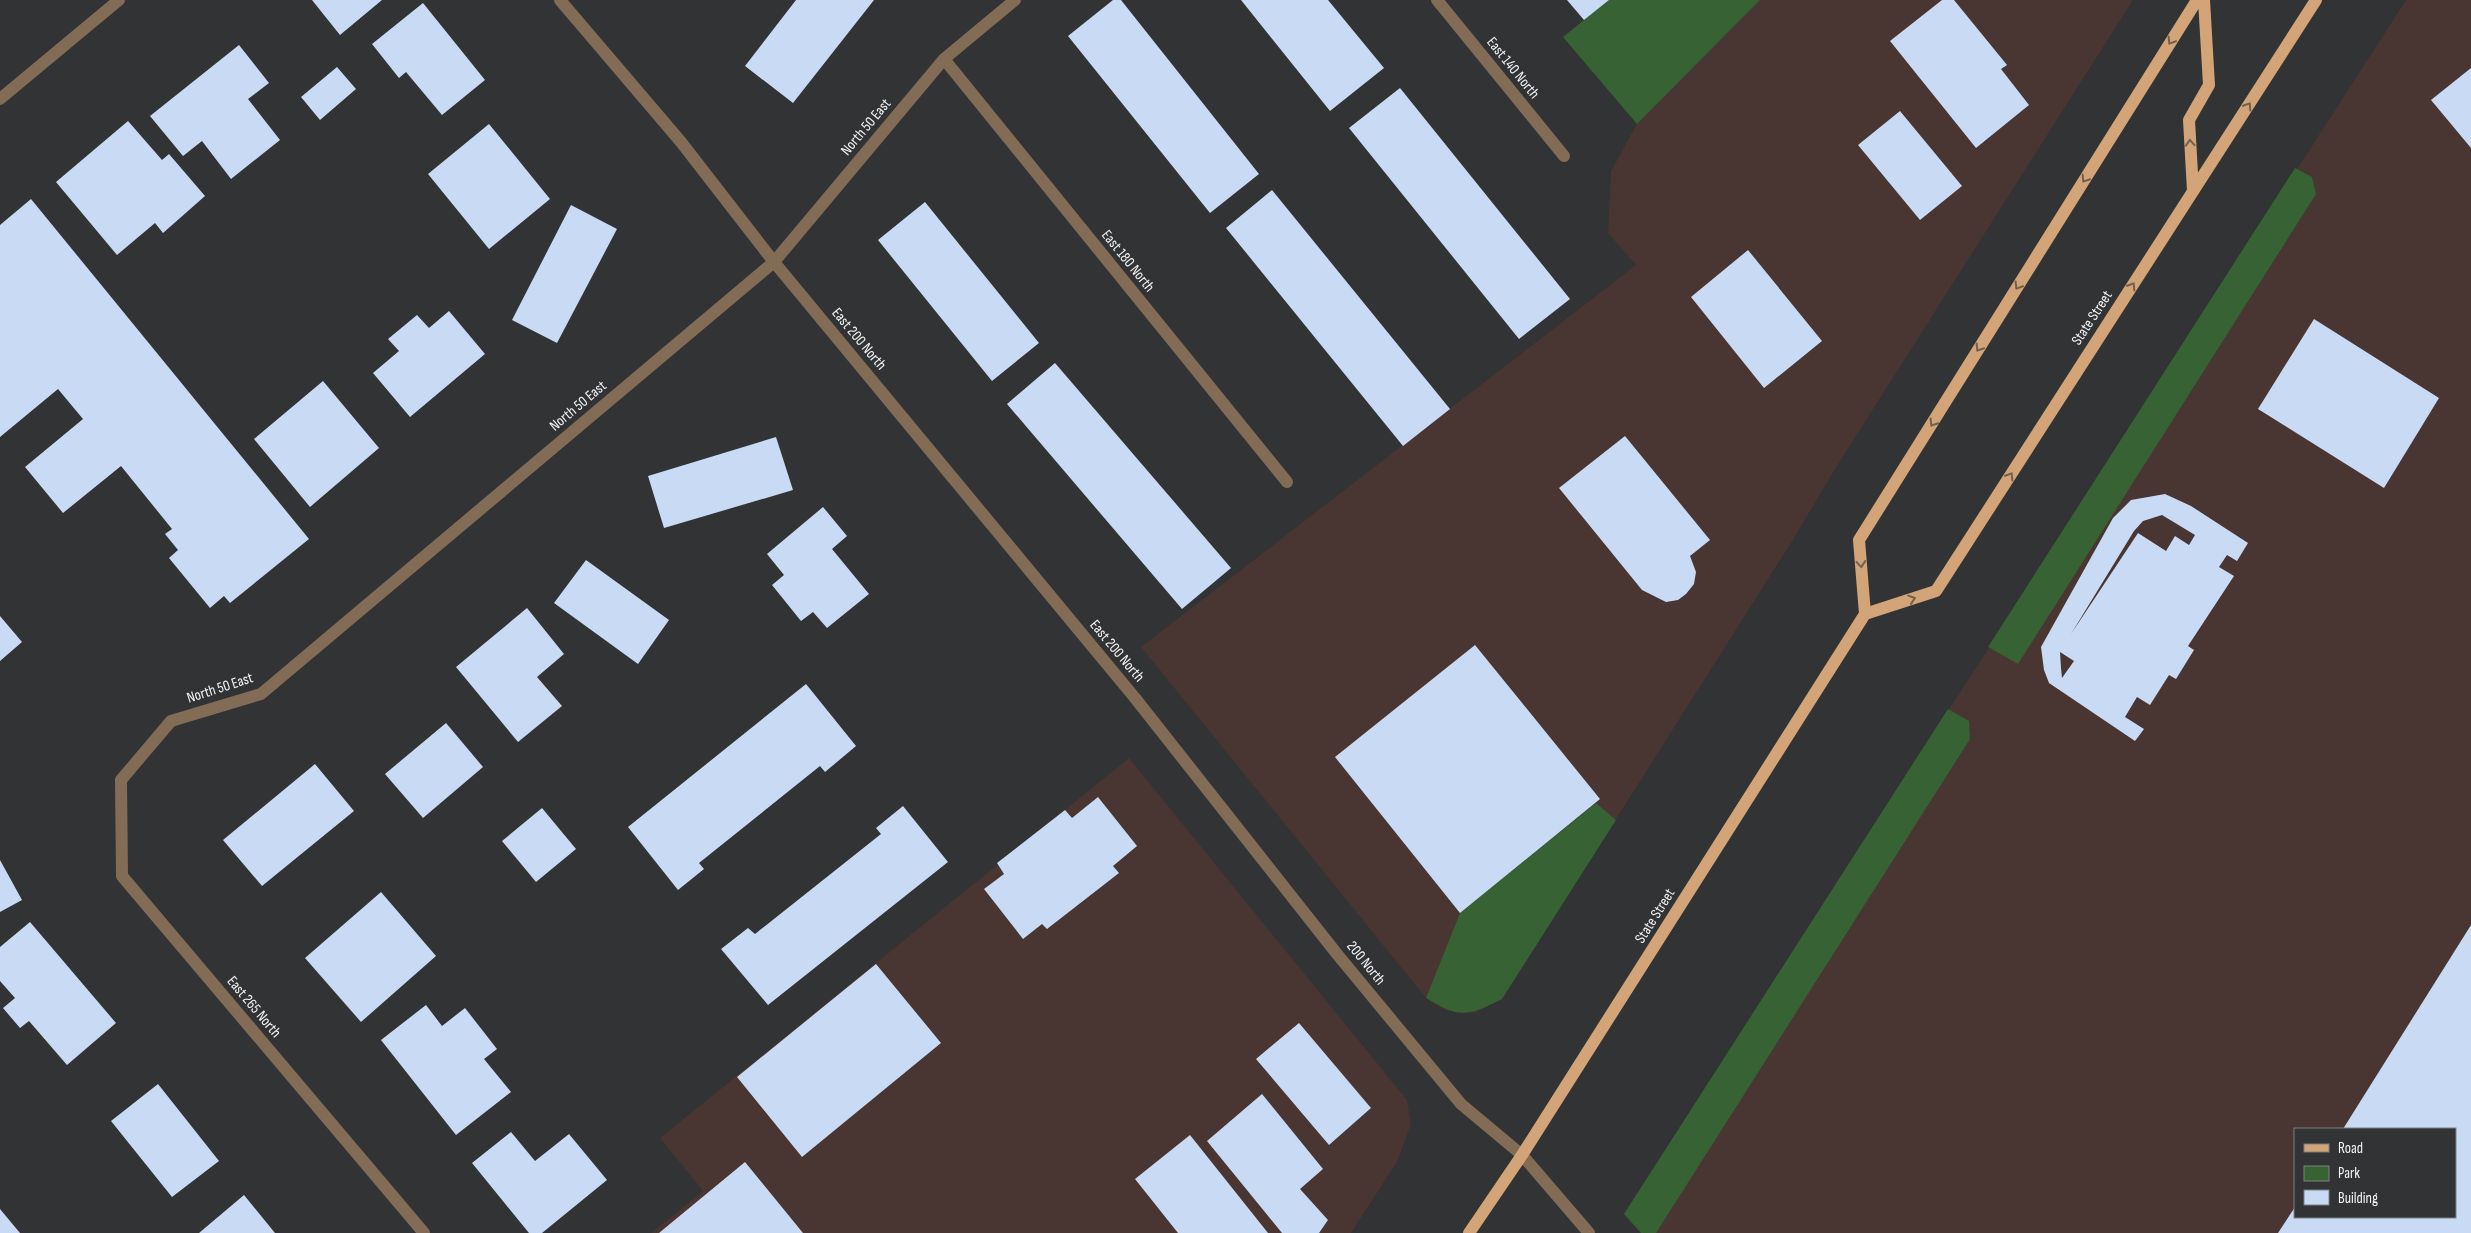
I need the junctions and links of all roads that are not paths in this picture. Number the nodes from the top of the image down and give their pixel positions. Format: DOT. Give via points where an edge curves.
graph roads {
  1 [pos="119,0"];
  2 [pos="560,0"];
  3 [pos="1015,0"];
  4 [pos="1438,0"];
  5 [pos="2197,0"];
  6 [pos="2204,0"];
  7 [pos="2316,0"];
  8 [pos="944,59"];
  9 [pos="0,99"];
  10 [pos="1564,156"];
  11 [pos="2193,191"];
  12 [pos="774,262"];
  13 [pos="1287,482"];
  14 [pos="1865,614"];
  15 [pos="1134,698"];
  16 [pos="121,780"];
  17 [pos="1522,1155"];
  18 [pos="424,1233"];
  19 [pos="1469,1233"];
  20 [pos="1589,1233"];
  1 -- 9 [label="street"];
  2 -- 12 [label="street, East 200 North" via="681,142"];
  3 -- 8 [label="street, North 50 East"];
  4 -- 10 [label="street, East 140 North"];
  5 -- 14 [label="main road, one-way" via="1859,540"];
  11 -- 6 [label="main road, one-way" via="2189,120 2209,85"];
  11 -- 7 [label="main road, State Street, one-way"];
  8 -- 12 [label="street, North 50 East"];
  8 -- 13 [label="street, East 180 North"];
  14 -- 11 [label="main road, State Street, one-way" via="1936,591"];
  12 -- 15 [label="street, East 200 North"];
  12 -- 16 [label="street, North 50 East" via="261,694 171,721"];
  14 -- 17 [label="main road, State Street"];
  15 -- 17 [label="street, 200 North" via="1461,1104"];
  16 -- 18 [label="street, East 265 North" via="122,876"];
  17 -- 19 [label="main road, State Street"];
  17 -- 20 [label="street, 200 North"];
}
